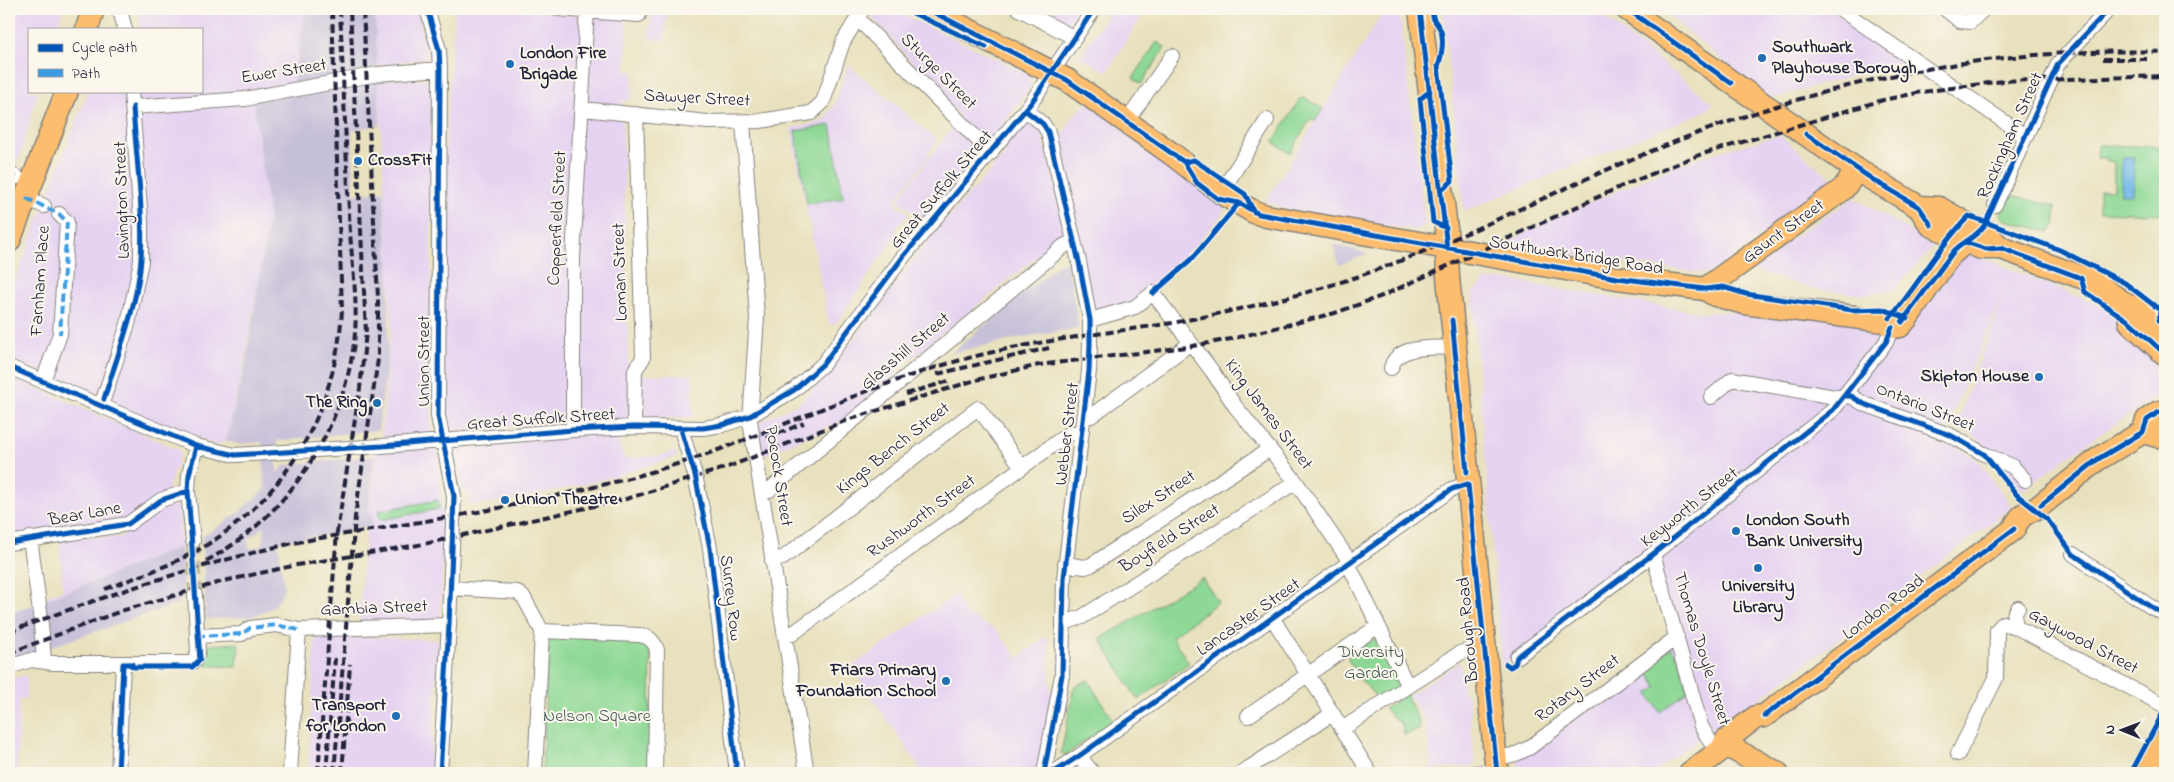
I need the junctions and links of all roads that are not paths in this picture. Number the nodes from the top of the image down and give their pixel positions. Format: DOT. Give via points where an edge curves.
graph roads {
  1 [pos="94,9"];
  2 [pos="117,9"];
  3 [pos="427,9"];
  4 [pos="558,9"];
  5 [pos="927,9"];
  6 [pos="1019,9"];
  7 [pos="1094,9"];
  8 [pos="1420,9"];
  9 [pos="1627,9"];
  10 [pos="1840,9"];
  11 [pos="1945,9"];
  12 [pos="1984,9"];
  13 [pos="2109,9"];
  14 [pos="587,10"];
  15 [pos="861,14"];
  16 [pos="639,15"];
  17 [pos="87,28"];
  18 [pos="125,28"];
  19 [pos="1075,38"];
  20 [pos="1172,56"];
  21 [pos="440,69"];
  22 [pos="1053,72"];
  23 [pos="67,92"];
  24 [pos="131,92"];
  25 [pos="133,107"];
  26 [pos="583,109"];
  27 [pos="1025,110"];
  28 [pos="636,114"];
  29 [pos="1266,120"];
  30 [pos="742,122"];
  31 [pos="1127,122"];
  32 [pos="2025,136"];
  33 [pos="991,153"];
  34 [pos="1858,170"];
  35 [pos="24,189"];
  36 [pos="1223,194"];
  37 [pos="1995,205"];
  38 [pos="1918,207"];
  39 [pos="59,214"];
  40 [pos="9,241"];
  41 [pos="1074,241"];
  42 [pos="1965,242"];
  43 [pos="1447,248"];
  44 [pos="2001,248"];
  45 [pos="1705,288"];
  46 [pos="2128,306"];
  47 [pos="1090,320"];
  48 [pos="2165,325"];
  49 [pos="1892,328"];
  50 [pos="1191,343"];
  51 [pos="1455,347"];
  52 [pos="2165,354"];
  53 [pos="9,367"];
  54 [pos="1391,368"];
  55 [pos="43,381"];
  56 [pos="1844,396"];
  57 [pos="1711,397"];
  58 [pos="101,406"];
  59 [pos="2165,413"];
  60 [pos="750,416"];
  61 [pos="1083,424"];
  62 [pos="634,427"];
  63 [pos="681,429"];
  64 [pos="573,430"];
  65 [pos="2143,432"];
  66 [pos="2165,432"];
  67 [pos="443,441"];
  68 [pos="196,446"];
  69 [pos="1270,449"];
  70 [pos="1022,467"];
  71 [pos="2024,480"];
  72 [pos="1296,482"];
  73 [pos="1468,484"];
  74 [pos="188,491"];
  75 [pos="762,494"];
  76 [pos="30,538"];
  77 [pos="193,541"];
  78 [pos="9,543"];
  79 [pos="1653,554"];
  80 [pos="2073,554"];
  81 [pos="772,560"];
  82 [pos="1349,563"];
  83 [pos="1065,564"];
  84 [pos="450,588"];
  85 [pos="195,595"];
  86 [pos="2018,608"];
  87 [pos="2165,614"];
  88 [pos="1273,619"];
  89 [pos="1064,623"];
  90 [pos="449,626"];
  91 [pos="1378,626"];
  92 [pos="2016,627"];
  93 [pos="299,630"];
  94 [pos="542,631"];
  95 [pos="197,636"];
  96 [pos="785,636"];
  97 [pos="1677,638"];
  98 [pos="1484,645"];
  99 [pos="1517,657"];
  100 [pos="44,660"];
  101 [pos="122,664"];
  102 [pos="9,667"];
  103 [pos="1307,675"];
  104 [pos="1408,688"];
  105 [pos="2165,706"];
  106 [pos="1332,714"];
  107 [pos="1248,716"];
  108 [pos="1342,729"];
  109 [pos="2165,740"];
  110 [pos="1724,750"];
  111 [pos="1958,754"];
  112 [pos="1079,756"];
  113 [pos="1491,769"];
  114 [pos="118,773"];
  115 [pos="290,773"];
  116 [pos="440,773"];
  117 [pos="535,773"];
  118 [pos="655,773"];
  119 [pos="737,773"];
  120 [pos="807,773"];
  121 [pos="1044,773"];
  122 [pos="1093,773"];
  123 [pos="1241,773"];
  124 [pos="1370,773"];
  125 [pos="1690,773"];
  126 [pos="1777,773"];
  127 [pos="2148,773"];
  1 -- 17 [label="main road"];
  2 -- 18 [label="street"];
  3 -- 21 [label="street, Union Street" via="439,50"];
  4 -- 14 [label="street"];
  5 -- 22 [label="main road, Southwark Bridge Road"];
  6 -- 19 [label="street"];
  7 -- 19 [label="street, Great Suffolk Street"];
  8 -- 43 [label="main road, Borough Road"];
  9 -- 34 [label="main road"];
  10 -- 32 [label="street"];
  11 -- 12 [label="street" via="1960,21 1970,22"];
  13 -- 32 [label="street, Rockingham Street" via="2058,64"];
  14 -- 16 [label="street"];
  14 -- 26 [label="street, Copperfield Street"];
  15 -- 30 [label="street, Sawyer Street" via="843,42 823,102 818,108 811,113"];
  15 -- 33 [label="street, Sturge Street"];
  19 -- 22 [label="street, Great Suffolk Street"];
  20 -- 31 [label="street"];
  21 -- 25 [label="street, Ewer Street" via="378,74 258,97"];
  21 -- 67 [label="street, Union Street" via="437,352 438,416"];
  22 -- 27 [label="street, Great Suffolk Street"];
  22 -- 31 [label="main road, Southwark Bridge Road"];
  23 -- 35 [label="main road"];
  24 -- 25 [label="street, Lavington Street"];
  25 -- 58 [label="street, Lavington Street" via="141,261 128,324"];
  26 -- 28 [label="street, Sawyer Street"];
  26 -- 64 [label="street, Copperfield Street" via="573,258"];
  27 -- 33 [label="street, Great Suffolk Street"];
  27 -- 41 [label="street, Webber Street" via="1048,132"];
  28 -- 30 [label="street, Sawyer Street" via="708,122"];
  28 -- 62 [label="street, Loman Street" via="643,358 636,370"];
  29 -- 36 [label="street"];
  30 -- 60 [label="street, Pocock Street" via="757,317"];
  31 -- 36 [label="main road, Southwark Bridge Road"];
  32 -- 37 [label="street, Rockingham Street"];
  33 -- 60 [label="street, Great Suffolk Street" via="903,257 823,364 794,390"];
  34 -- 38 [label="main road"];
  34 -- 45 [label="main road, Gaunt Street" via="1843,190"];
  35 -- 40 [label="main road"];
  36 -- 43 [label="main road, Southwark Bridge Road" via="1266,216"];
  38 -- 42 [label="main road" via="1931,225"];
  38 -- 44 [label="main road" via="1939,208 1988,236"];
  39 -- 55 [label="street, Farnham Place" via="67,222 60,334"];
  41 -- 47 [label="street, Webber Street"];
  41 -- 75 [label="street, Glasshill Street"];
  42 -- 44 [label="main road" via="1986,249"];
  42 -- 49 [label="main road" via="1949,256 1907,318 1900,326"];
  43 -- 45 [label="main road, Southwark Bridge Road" via="1617,278"];
  43 -- 51 [label="main road, Borough Road"];
  44 -- 46 [label="main road" via="2092,281"];
  45 -- 49 [label="main road, Southwark Bridge Road" via="1715,295 1742,302 1885,321"];
  46 -- 48 [label="main road" via="2140,308"];
  46 -- 52 [label="main road" via="2130,322"];
  47 -- 50 [label="street, King James Street" via="1135,307 1153,293"];
  47 -- 61 [label="street, Webber Street"];
  49 -- 56 [label="street, Keyworth Street" via="1886,342"];
  50 -- 61 [label="street, Rushworth Street"];
  50 -- 69 [label="street, King James Street"];
  51 -- 54 [label="street" via="1401,352 1393,358"];
  51 -- 73 [label="main road, Borough Road"];
  53 -- 55 [label="street, Great Suffolk Street"];
  55 -- 58 [label="street, Great Suffolk Street"];
  56 -- 57 [label="street, Ontario Street" via="1732,379"];
  56 -- 71 [label="street, Ontario Street" via="1950,435 2012,466"];
  56 -- 79 [label="street, Keyworth Street" via="1833,410 1775,459"];
  58 -- 68 [label="street, Great Suffolk Street"];
  59 -- 65 [label="main road, London Road" via="2159,412 2147,420"];
  60 -- 63 [label="street, Great Suffolk Street" via="722,425"];
  60 -- 75 [label="street, Pocock Street"];
  61 -- 70 [label="street, Rushworth Street"];
  61 -- 83 [label="street, Webber Street"];
  62 -- 63 [label="street, Great Suffolk Street"];
  62 -- 64 [label="street, Great Suffolk Street"];
  63 -- 119 [label="street, Surrey Row" via="695,475 710,548"];
  64 -- 67 [label="street, Great Suffolk Street"];
  65 -- 66 [label="main road" via="2158,436"];
  65 -- 110 [label="main road, London Road" via="2098,459 2036,509 2017,520 2014,529 1764,716 1764,728"];
  67 -- 68 [label="street, Great Suffolk Street" via="252,455 229,454"];
  67 -- 84 [label="street, Union Street" via="454,496"];
  68 -- 74 [label="street"];
  69 -- 72 [label="street, King James Street"];
  69 -- 83 [label="street, Silex Street" via="1091,565"];
  70 -- 81 [label="street, Kings Bench Street" via="978,408 783,558"];
  70 -- 96 [label="street, Rushworth Street"];
  72 -- 82 [label="street, King James Street"];
  72 -- 89 [label="street, Boyfield Street" via="1082,617"];
  73 -- 82 [label="street, Lancaster Street" via="1452,489"];
  73 -- 98 [label="main road, Borough Road"];
  74 -- 76 [label="street, Bear Lane" via="161,500 128,524"];
  74 -- 77 [label="street"];
  75 -- 81 [label="street, Pocock Street"];
  76 -- 78 [label="street, Bear Lane"];
  76 -- 100 [label="street"];
  79 -- 97 [label="street, Thomas Doyle Street"];
  79 -- 99 [label="street, Keyworth Street"];
  80 -- 87 [label="street"];
  81 -- 96 [label="street, Pocock Street"];
  82 -- 88 [label="street, Lancaster Street"];
  82 -- 91 [label="street, King James Street"];
  83 -- 89 [label="street, Webber Street"];
  84 -- 90 [label="street, Union Street"];
  84 -- 94 [label="street" via="517,592 524,598"];
  85 -- 95 [label="street"];
  86 -- 92 [label="street" via="2014,615"];
  88 -- 103 [label="street"];
  88 -- 112 [label="street, Lancaster Street"];
  89 -- 121 [label="street, Webber Street" via="1059,699"];
  90 -- 93 [label="street, Gambia Street"];
  90 -- 116 [label="street, Union Street"];
  91 -- 103 [label="street"];
  91 -- 104 [label="street, King James Street"];
  92 -- 105 [label="street, Gaywood Street"];
  92 -- 111 [label="street, Gaywood Street" via="2003,623 1997,630 1996,678"];
  93 -- 95 [label="street, Gambia Street" via="276,625 250,628 242,634"];
  93 -- 115 [label="street"];
  94 -- 117 [label="street"];
  94 -- 118 [label="street" via="639,635 655,643"];
  95 -- 101 [label="street" via="198,652 195,661 190,663"];
  96 -- 120 [label="street, Pocock Street"];
  97 -- 110 [label="street, Thomas Doyle Street" via="1701,726"];
  97 -- 113 [label="street, Rotary Street" via="1529,748"];
  98 -- 104 [label="street" via="1460,653"];
  98 -- 113 [label="main road, Borough Road"];
  100 -- 101 [label="street" via="53,663"];
  100 -- 102 [label="street" via="31,660"];
  101 -- 114 [label="street"];
  103 -- 106 [label="street"];
  103 -- 107 [label="street"];
  104 -- 108 [label="street"];
  106 -- 108 [label="street"];
  106 -- 123 [label="street"];
  108 -- 124 [label="street"];
  109 -- 127 [label="main road"];
  110 -- 125 [label="main road"];
  110 -- 126 [label="main road"];
  112 -- 121 [label="street, Lancaster Street" via="1056,770"];
  112 -- 122 [label="street"];
}
